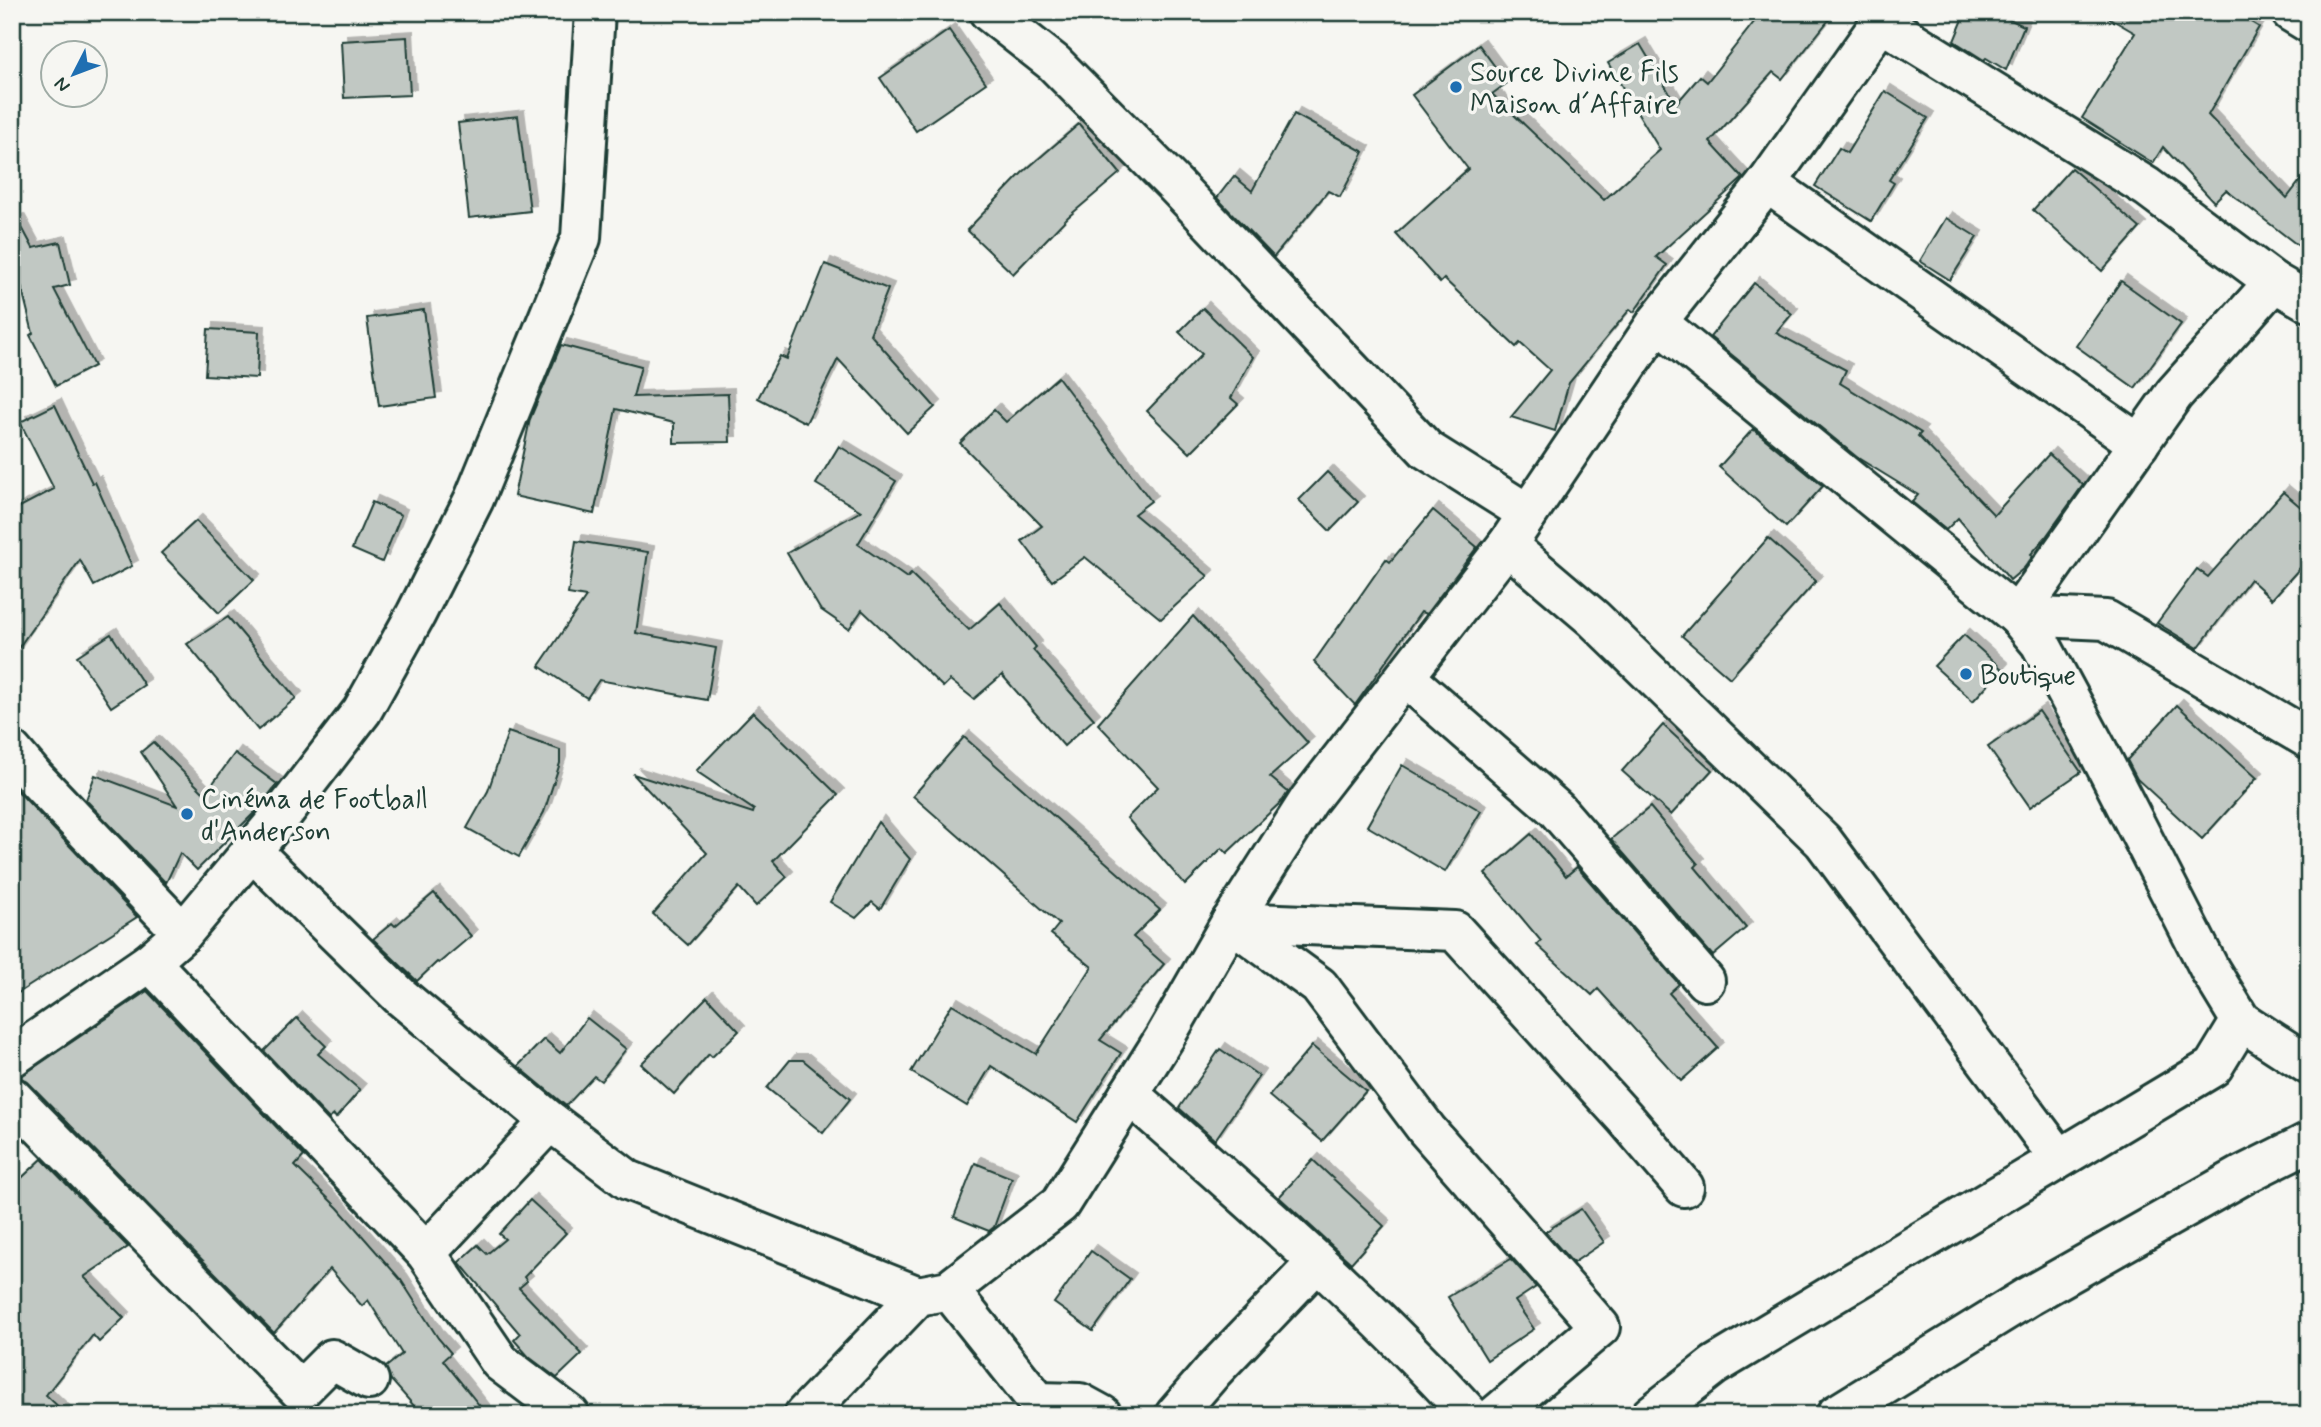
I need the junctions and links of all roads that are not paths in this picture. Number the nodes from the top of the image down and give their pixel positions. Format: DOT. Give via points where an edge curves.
graph roads {
  1 [pos="595,12"];
  2 [pos="989,12"];
  3 [pos="2291,12"];
  4 [pos="1885,17"];
  5 [pos="2309,23"];
  6 [pos="1767,183"];
  7 [pos="2297,289"];
  8 [pos="1657,322"];
  9 [pos="2139,444"];
  10 [pos="1527,513"];
  11 [pos="1507,545"];
  12 [pos="2017,616"];
  13 [pos="1405,677"];
  14 [pos="2309,739"];
  15 [pos="12,751"];
  16 [pos="252,851"];
  17 [pos="1231,922"];
  18 [pos="183,933"];
  19 [pos="150,962"];
  20 [pos="1705,981"];
  21 [pos="2241,1021"];
  22 [pos="12,1057"];
  23 [pos="2309,1065"];
  24 [pos="1129,1094"];
  25 [pos="12,1097"];
  26 [pos="550,1121"];
  27 [pos="2309,1142"];
  28 [pos="2059,1158"];
  29 [pos="1684,1188"];
  30 [pos="426,1252"];
  31 [pos="1317,1262"];
  32 [pos="933,1293"];
  33 [pos="369,1380"];
  34 [pos="1033,1408"];
  35 [pos="570,1415"];
  36 [pos="804,1415"];
  37 [pos="1102,1415"];
  38 [pos="1175,1415"];
  39 [pos="1470,1415"];
  40 [pos="1496,1415"];
  41 [pos="1651,1415"];
  42 [pos="1836,1415"];
  1 -- 16 [label="street" via="581,238 474,499 416,614 362,711"];
  2 -- 10 [label="street" via="1082,91 1427,450"];
  3 -- 5 [label="street"];
  4 -- 6 [label="street"];
  4 -- 7 [label="street"];
  6 -- 8 [label="street"];
  6 -- 9 [label="street"];
  7 -- 9 [label="street" via="2174,394"];
  8 -- 10 [label="street"];
  8 -- 12 [label="street"];
  9 -- 12 [label="street"];
  10 -- 11 [label="street"];
  11 -- 13 [label="street"];
  11 -- 28 [label="street" via="1593,618 1823,841"];
  12 -- 14 [label="street" via="2106,620"];
  12 -- 21 [label="street" via="2039,642"];
  13 -- 17 [label="street" via="1309,800"];
  13 -- 20 [label="street" via="1556,809"];
  15 -- 18 [label="street"];
  16 -- 18 [label="street"];
  16 -- 26 [label="street" via="400,996"];
  17 -- 24 [label="street"];
  17 -- 29 [label="street" via="1455,931"];
  17 -- 40 [label="street" via="1319,986 1427,1130 1600,1327"];
  18 -- 19 [label="street"];
  19 -- 22 [label="street"];
  19 -- 30 [label="street"];
  21 -- 23 [label="street"];
  21 -- 28 [label="street" via="2213,1067"];
  24 -- 31 [label="street"];
  24 -- 32 [label="street" via="1060,1204"];
  25 -- 33 [label="street" via="300,1391 332,1359"];
  26 -- 30 [label="street"];
  26 -- 32 [label="street" via="628,1180"];
  27 -- 42 [label="street" via="2029,1296"];
  28 -- 41 [label="street" via="1715,1365"];
  30 -- 35 [label="street" via="500,1362"];
  31 -- 38 [label="street"];
  31 -- 39 [label="street" via="1415,1355"];
  32 -- 34 [label="street"];
  32 -- 36 [label="street"];
  34 -- 37 [label="street" via="1080,1403"];
}
